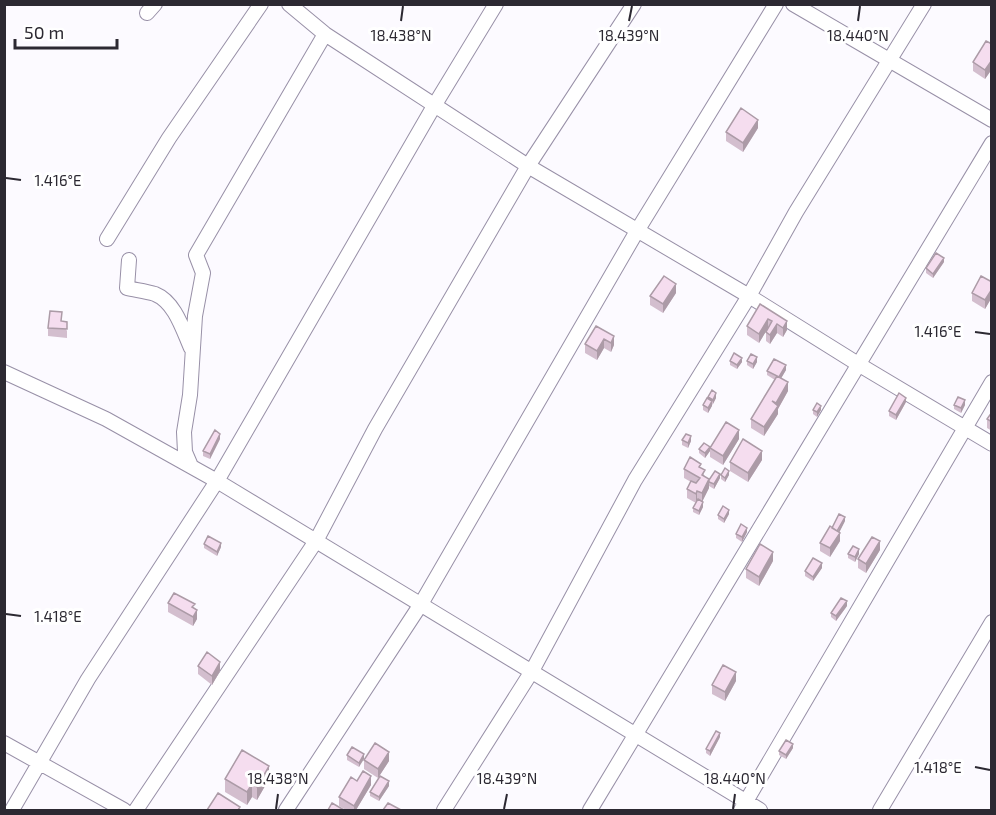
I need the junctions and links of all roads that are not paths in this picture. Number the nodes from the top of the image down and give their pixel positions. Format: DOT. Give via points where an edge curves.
graph roads {
  1 [pos="261,4"];
  2 [pos="289,4"];
  3 [pos="496,4"];
  4 [pos="634,4"];
  5 [pos="776,4"];
  6 [pos="794,4"];
  7 [pos="924,4"];
  8 [pos="325,34"];
  9 [pos="890,60"];
  10 [pos="434,106"];
  11 [pos="992,120"];
  12 [pos="992,143"];
  13 [pos="528,166"];
  14 [pos="637,231"];
  15 [pos="107,239"];
  16 [pos="129,260"];
  17 [pos="749,296"];
  18 [pos="192,350"];
  19 [pos="858,364"];
  20 [pos="4,372"];
  21 [pos="992,382"];
  22 [pos="964,427"];
  23 [pos="992,444"];
  24 [pos="191,466"];
  25 [pos="217,481"];
  26 [pos="316,541"];
  27 [pos="421,604"];
  28 [pos="992,622"];
  29 [pos="532,671"];
  30 [pos="637,735"];
  31 [pos="4,743"];
  32 [pos="41,762"];
  33 [pos="744,806"];
  34 [pos="12,810"];
  35 [pos="124,810"];
  36 [pos="136,810"];
  37 [pos="286,810"];
  38 [pos="444,810"];
  39 [pos="590,810"];
  40 [pos="760,810"];
  41 [pos="880,810"];
  1 -- 15 [label="street" via="169,138"];
  2 -- 8 [label="street"];
  3 -- 10 [label="street"];
  4 -- 13 [label="street"];
  5 -- 14 [label="street"];
  6 -- 9 [label="street"];
  7 -- 9 [label="street"];
  8 -- 10 [label="street"];
  8 -- 18 [label="street" via="196,255 203,273"];
  9 -- 11 [label="street"];
  9 -- 17 [label="street"];
  10 -- 13 [label="street"];
  10 -- 25 [label="street"];
  12 -- 19 [label="street"];
  13 -- 14 [label="street"];
  13 -- 26 [label="street" via="375,429"];
  14 -- 17 [label="street"];
  14 -- 27 [label="street"];
  16 -- 18 [label="street" via="127,288 156,294 170,307"];
  17 -- 19 [label="street"];
  17 -- 29 [label="street" via="635,480"];
  18 -- 24 [label="street" via="184,432 185,452"];
  19 -- 22 [label="street"];
  19 -- 30 [label="street"];
  20 -- 24 [label="street" via="106,419"];
  21 -- 22 [label="street"];
  22 -- 23 [label="street"];
  22 -- 33 [label="street"];
  24 -- 25 [label="street"];
  25 -- 26 [label="street"];
  25 -- 32 [label="street" via="88,679"];
  26 -- 27 [label="street"];
  26 -- 36 [label="street"];
  27 -- 29 [label="street"];
  27 -- 37 [label="street"];
  28 -- 41 [label="street"];
  29 -- 30 [label="street"];
  29 -- 38 [label="street"];
  30 -- 33 [label="street"];
  30 -- 39 [label="street"];
  31 -- 32 [label="street"];
  32 -- 34 [label="street"];
  32 -- 35 [label="street"];
  33 -- 40 [label="street"];
}
